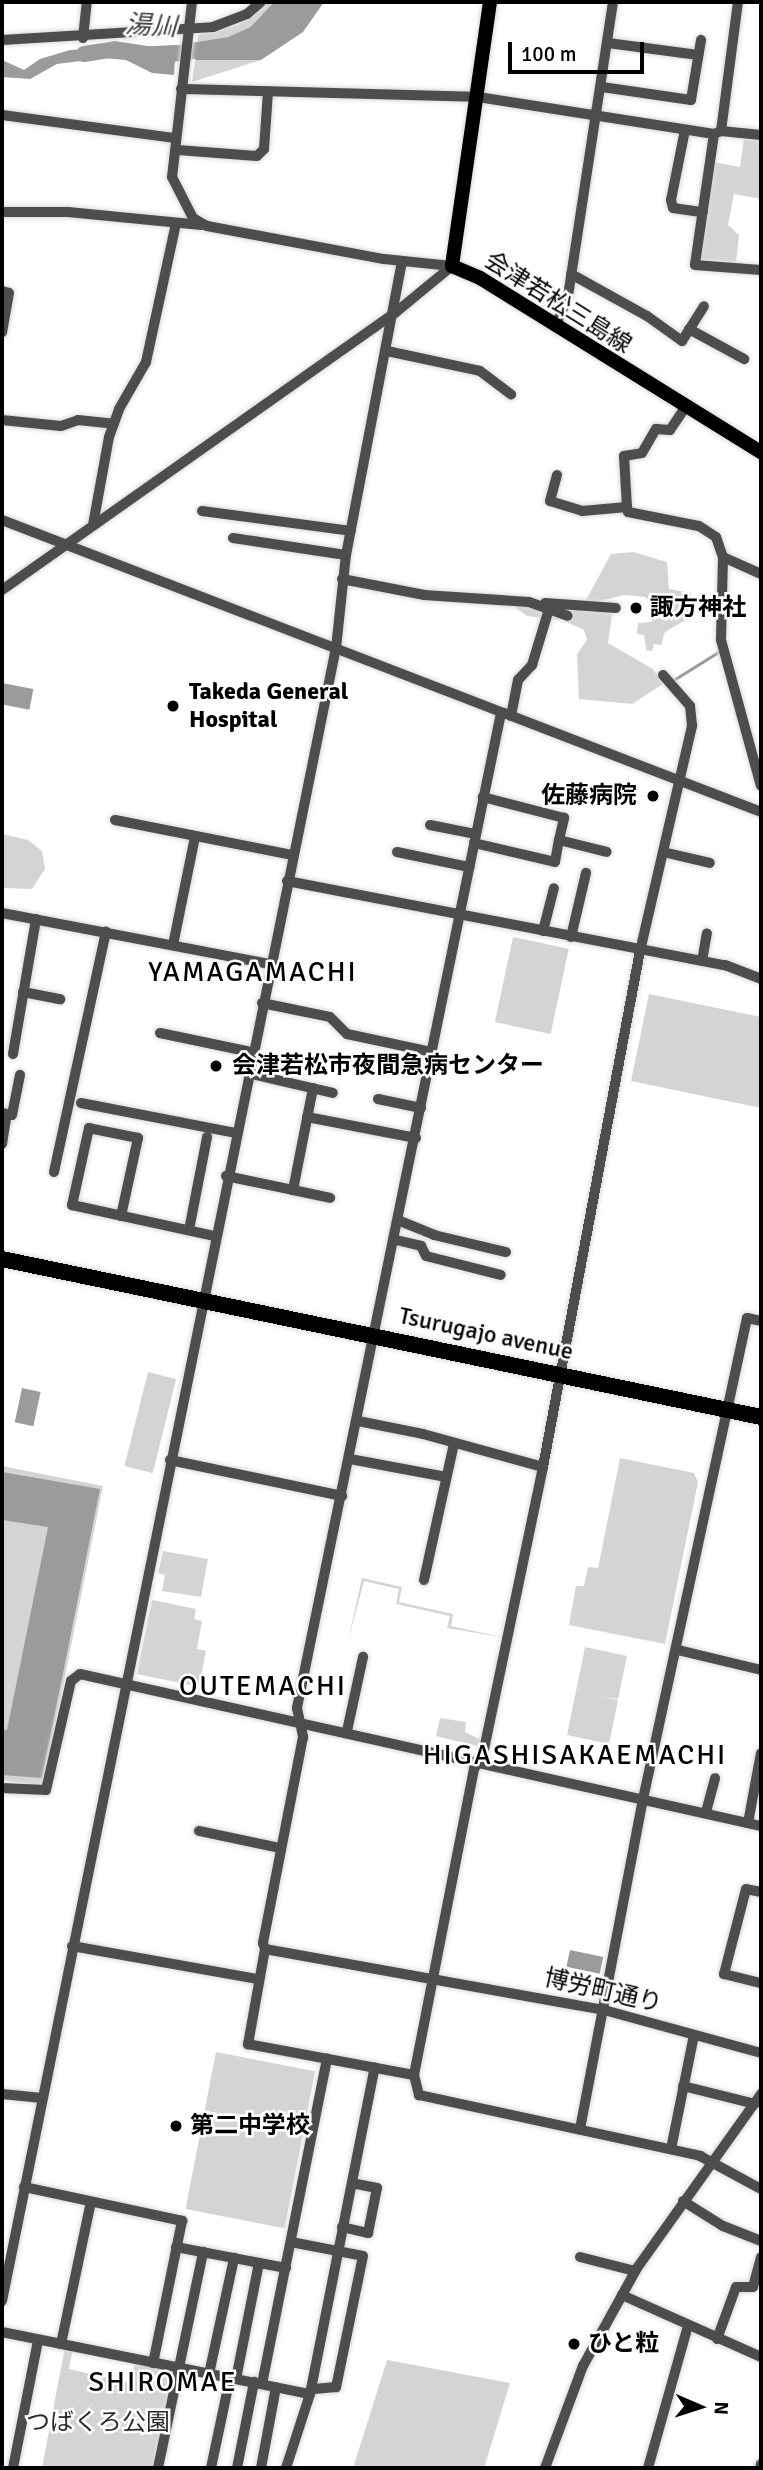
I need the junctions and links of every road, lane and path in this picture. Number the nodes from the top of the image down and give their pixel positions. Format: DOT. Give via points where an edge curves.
graph roads {
  1 [pos="87,2"];
  2 [pos="192,2"];
  3 [pos="261,2"];
  4 [pos="490,2"];
  5 [pos="613,2"];
  6 [pos="738,2"];
  7 [pos="187,33"];
  8 [pos="83,38"];
  9 [pos="2,40"];
  10 [pos="701,40"];
  11 [pos="608,43"];
  12 [pos="698,55"];
  13 [pos="181,87"];
  14 [pos="602,87"];
  15 [pos="268,92"];
  16 [pos="478,97"];
  17 [pos="598,115"];
  18 [pos="2,116"];
  19 [pos="685,130"];
  20 [pos="718,132"];
  21 [pos="761,135"];
  22 [pos="175,138"];
  23 [pos="178,150"];
  24 [pos="184,206"];
  25 [pos="2,212"];
  26 [pos="703,212"];
  27 [pos="173,222"];
  28 [pos="203,225"];
  29 [pos="402,261"];
  30 [pos="452,266"];
  31 [pos="761,270"];
  32 [pos="571,274"];
  33 [pos="2,291"];
  34 [pos="704,306"];
  35 [pos="395,313"];
  36 [pos="555,327"];
  37 [pos="689,329"];
  38 [pos="2,332"];
  39 [pos="387,351"];
  40 [pos="744,359"];
  41 [pos="512,394"];
  42 [pos="685,408"];
  43 [pos="2,420"];
  44 [pos="114,424"];
  45 [pos="761,452"];
  46 [pos="557,475"];
  47 [pos="627,507"];
  48 [pos="202,511"];
  49 [pos="2,520"];
  50 [pos="93,525"];
  51 [pos="351,531"];
  52 [pos="233,538"];
  53 [pos="65,544"];
  54 [pos="346,555"];
  55 [pos="723,557"];
  56 [pos="761,574"];
  57 [pos="342,579"];
  58 [pos="2,590"];
  59 [pos="529,602"];
  60 [pos="615,608"];
  61 [pos="549,609"];
  62 [pos="568,616"];
  63 [pos="336,648"];
  64 [pos="663,675"];
  65 [pos="506,715"];
  66 [pos="680,780"];
  67 [pos="761,786"];
  68 [pos="484,797"];
  69 [pos="761,812"];
  70 [pos="115,820"];
  71 [pos="430,825"];
  72 [pos="195,837"];
  73 [pos="475,838"];
  74 [pos="559,840"];
  75 [pos="397,852"];
  76 [pos="607,852"];
  77 [pos="663,852"];
  78 [pos="292,855"];
  79 [pos="710,863"];
  80 [pos="469,867"];
  81 [pos="586,873"];
  82 [pos="286,881"];
  83 [pos="554,888"];
  84 [pos="2,913"];
  85 [pos="459,914"];
  86 [pos="36,919"];
  87 [pos="106,932"];
  88 [pos="543,932"];
  89 [pos="707,933"];
  90 [pos="571,937"];
  91 [pos="173,945"];
  92 [pos="640,951"];
  93 [pos="702,961"];
  94 [pos="270,964"];
  95 [pos="761,979"];
  96 [pos="23,992"];
  97 [pos="60,999"];
  98 [pos="262,1003"];
  99 [pos="160,1034"];
  100 [pos="251,1052"];
  101 [pos="432,1052"];
  102 [pos="13,1054"];
  103 [pos="247,1073"];
  104 [pos="20,1075"];
  105 [pos="313,1088"];
  106 [pos="333,1093"];
  107 [pos="378,1099"];
  108 [pos="81,1102"];
  109 [pos="422,1108"];
  110 [pos="4,1114"];
  111 [pos="307,1117"];
  112 [pos="235,1133"];
  113 [pos="207,1137"];
  114 [pos="416,1138"];
  115 [pos="2,1144"];
  116 [pos="54,1172"];
  117 [pos="226,1176"];
  118 [pos="293,1190"];
  119 [pos="330,1198"];
  120 [pos="121,1216"];
  121 [pos="400,1221"];
  122 [pos="189,1230"];
  123 [pos="214,1236"];
  124 [pos="396,1240"];
  125 [pos="506,1252"];
  126 [pos="2,1259"];
  127 [pos="501,1275"];
  128 [pos="202,1299"];
  129 [pos="761,1321"];
  130 [pos="377,1335"];
  131 [pos="561,1372"];
  132 [pos="727,1410"];
  133 [pos="761,1417"];
  134 [pos="358,1421"];
  135 [pos="454,1443"];
  136 [pos="350,1459"];
  137 [pos="170,1460"];
  138 [pos="543,1467"];
  139 [pos="446,1477"];
  140 [pos="342,1496"];
  141 [pos="424,1580"];
  142 [pos="678,1650"];
  143 [pos="363,1657"];
  144 [pos="761,1670"];
  145 [pos="126,1682"];
  146 [pos="299,1721"];
  147 [pos="346,1731"];
  148 [pos="761,1753"];
  149 [pos="481,1761"];
  150 [pos="715,1777"];
  151 [pos="2,1788"];
  152 [pos="643,1799"];
  153 [pos="706,1812"];
  154 [pos="748,1823"];
  155 [pos="761,1826"];
  156 [pos="199,1831"];
  157 [pos="280,1848"];
  158 [pos="761,1892"];
  159 [pos="72,1946"];
  160 [pos="265,1949"];
  161 [pos="258,1979"];
  162 [pos="434,1979"];
  163 [pos="761,1983"];
  164 [pos="604,2010"];
  165 [pos="694,2035"];
  166 [pos="761,2053"];
  167 [pos="327,2058"];
  168 [pos="375,2067"];
  169 [pos="414,2076"];
  170 [pos="683,2086"];
  171 [pos="2,2094"];
  172 [pos="42,2098"];
  173 [pos="758,2099"];
  174 [pos="580,2130"];
  175 [pos="671,2149"];
  176 [pos="712,2161"];
  177 [pos="352,2183"];
  178 [pos="24,2187"];
  179 [pos="761,2189"];
  180 [pos="91,2202"];
  181 [pos="683,2202"];
  182 [pos="342,2227"];
  183 [pos="761,2241"];
  184 [pos="291,2242"];
  185 [pos="177,2246"];
  186 [pos="338,2251"];
  187 [pos="203,2252"];
  188 [pos="6,2257"];
  189 [pos="580,2257"];
  190 [pos="761,2257"];
  191 [pos="234,2258"];
  192 [pos="258,2263"];
  193 [pos="286,2268"];
  194 [pos="635,2271"];
  195 [pos="622,2295"];
  196 [pos="2,2301"];
  197 [pos="688,2326"];
  198 [pos="2,2332"];
  199 [pos="717,2339"];
  200 [pos="38,2340"];
  201 [pos="61,2344"];
  202 [pos="761,2357"];
  203 [pos="153,2363"];
  204 [pos="180,2368"];
  205 [pos="209,2374"];
  206 [pos="233,2378"];
  207 [pos="258,2383"];
  208 [pos="276,2387"];
  209 [pos="310,2391"];
  210 [pos="13,2468"];
  211 [pos="158,2468"];
  212 [pos="211,2468"];
  213 [pos="237,2468"];
  214 [pos="261,2468"];
  215 [pos="286,2468"];
  216 [pos="545,2468"];
  217 [pos="649,2468"];
  1 -- 8 [label="street"];
  2 -- 7 [label="street"];
  3 -- 7 [label="street" via="225,24"];
  4 -- 16 [label="main road, 会津若松三島線"];
  5 -- 11 [label="street"];
  6 -- 20 [label="street"];
  7 -- 8 [label="street"];
  7 -- 13 [label="street"];
  8 -- 9 [label="street"];
  10 -- 12 [label="street"];
  11 -- 12 [label="street"];
  11 -- 14 [label="street"];
  12 -- 14 [label="street" via="691,100"];
  13 -- 15 [label="street"];
  13 -- 22 [label="street"];
  14 -- 17 [label="street"];
  15 -- 16 [label="street"];
  15 -- 23 [label="street" via="264,149 257,156"];
  16 -- 17 [label="street"];
  16 -- 30 [label="main road, 会津若松三島線"];
  17 -- 19 [label="street"];
  17 -- 32 [label="street"];
  18 -- 22 [label="street"];
  19 -- 20 [label="street"];
  19 -- 26 [label="street" via="671,200 673,208"];
  20 -- 21 [label="street"];
  20 -- 26 [label="street"];
  22 -- 24 [label="street" via="172,177"];
  24 -- 27 [label="street"];
  24 -- 28 [label="street"];
  25 -- 27 [label="street" via="68,212"];
  26 -- 31 [label="street" via="695,265"];
  27 -- 28 [label="street"];
  27 -- 44 [label="street" via="146,362"];
  28 -- 29 [label="street"];
  29 -- 30 [label="street"];
  29 -- 35 [label="street"];
  30 -- 35 [label="street"];
  30 -- 36 [label="main road, 会津若松三島線" via="480,278"];
  32 -- 36 [label="street" via="566,303"];
  32 -- 37 [label="street" via="648,316 681,341"];
  33 -- 38 [label="street" via="9,293"];
  34 -- 37 [label="street"];
  35 -- 39 [label="street"];
  35 -- 50 [label="street"];
  36 -- 42 [label="main road, 会津若松三島線"];
  37 -- 40 [label="street"];
  39 -- 41 [label="street" via="480,371"];
  39 -- 51 [label="street"];
  42 -- 45 [label="main road, 会津若松三島線"];
  42 -- 47 [label="street" via="670,429 656,429 642,453 624,456"];
  43 -- 44 [label="street" via="61,426 78,420"];
  44 -- 50 [label="street"];
  46 -- 47 [label="street" via="550,501 582,511"];
  47 -- 55 [label="street" via="628,512 709,530"];
  48 -- 51 [label="street"];
  49 -- 53 [label="street"];
  50 -- 53 [label="street"];
  51 -- 54 [label="street"];
  52 -- 54 [label="street"];
  53 -- 58 [label="street"];
  53 -- 63 [label="street"];
  54 -- 57 [label="street"];
  55 -- 56 [label="street"];
  55 -- 67 [label="street" via="721,640"];
  57 -- 59 [label="street" via="424,595"];
  57 -- 63 [label="street"];
  59 -- 60 [label="street"];
  59 -- 61 [label="street"];
  61 -- 62 [label="street"];
  61 -- 65 [label="street" via="532,665 518,680"];
  63 -- 65 [label="street"];
  63 -- 78 [label="street"];
  64 -- 66 [label="street" via="692,712"];
  65 -- 66 [label="street"];
  65 -- 68 [label="street"];
  66 -- 69 [label="street"];
  66 -- 77 [label="street"];
  68 -- 73 [label="street"];
  68 -- 74 [label="street" via="564,818"];
  70 -- 72 [label="street"];
  71 -- 73 [label="street"];
  72 -- 78 [label="street"];
  72 -- 91 [label="street"];
  73 -- 74 [label="street" via="555,862"];
  73 -- 80 [label="street"];
  74 -- 76 [label="street"];
  75 -- 80 [label="street"];
  77 -- 79 [label="street"];
  77 -- 92 [label="street"];
  78 -- 82 [label="street"];
  80 -- 85 [label="street"];
  81 -- 90 [label="street"];
  82 -- 85 [label="street"];
  82 -- 94 [label="street"];
  83 -- 88 [label="street"];
  84 -- 86 [label="street"];
  85 -- 88 [label="street"];
  85 -- 101 [label="street"];
  86 -- 87 [label="street"];
  86 -- 96 [label="street"];
  87 -- 91 [label="street"];
  87 -- 116 [label="street"];
  88 -- 90 [label="street"];
  89 -- 93 [label="street"];
  90 -- 92 [label="street"];
  91 -- 94 [label="street"];
  92 -- 93 [label="street"];
  92 -- 131 [label="street"];
  93 -- 95 [label="street"];
  94 -- 98 [label="street"];
  96 -- 97 [label="street"];
  96 -- 102 [label="street"];
  98 -- 100 [label="street"];
  98 -- 101 [label="street" via="330,1017 346,1034"];
  99 -- 100 [label="street"];
  100 -- 103 [label="street"];
  101 -- 109 [label="street"];
  103 -- 105 [label="street"];
  103 -- 112 [label="street"];
  104 -- 110 [label="street" via="12,1115"];
  105 -- 106 [label="street"];
  105 -- 111 [label="street"];
  107 -- 109 [label="street"];
  108 -- 112 [label="street"];
  109 -- 114 [label="street"];
  110 -- 115 [label="street"];
  111 -- 114 [label="street"];
  111 -- 118 [label="street"];
  112 -- 117 [label="street"];
  113 -- 122 [label="street"];
  114 -- 121 [label="street"];
  117 -- 118 [label="street"];
  117 -- 123 [label="street"];
  118 -- 119 [label="street"];
  120 -- 120 [label="street" via="72,1205 89,1128 138,1138"];
  120 -- 122 [label="street"];
  121 -- 124 [label="street"];
  121 -- 125 [label="street" via="434,1235"];
  122 -- 123 [label="street"];
  123 -- 128 [label="street"];
  124 -- 127 [label="street" via="422,1246 426,1256"];
  124 -- 130 [label="street"];
  126 -- 128 [label="highway, Tsurugajo avenue"];
  128 -- 130 [label="highway, Tsurugajo avenue"];
  128 -- 137 [label="street"];
  129 -- 132 [label="street" via="747,1318"];
  130 -- 131 [label="highway, Tsurugajo avenue"];
  130 -- 134 [label="street"];
  131 -- 132 [label="highway, Tsurugajo avenue"];
  131 -- 138 [label="street"];
  132 -- 133 [label="highway, Tsurugajo avenue"];
  132 -- 142 [label="street"];
  134 -- 135 [label="street"];
  134 -- 136 [label="street"];
  135 -- 138 [label="street"];
  135 -- 139 [label="street"];
  136 -- 139 [label="street"];
  136 -- 140 [label="street"];
  137 -- 140 [label="street"];
  137 -- 145 [label="street"];
  138 -- 149 [label="street"];
  139 -- 141 [label="street"];
  140 -- 146 [label="street" via="297,1708"];
  142 -- 144 [label="street"];
  142 -- 152 [label="street"];
  143 -- 147 [label="street"];
  145 -- 146 [label="street"];
  145 -- 151 [label="street" via="75,1676 46,1790"];
  145 -- 159 [label="street"];
  146 -- 147 [label="street"];
  146 -- 157 [label="street" via="303,1737"];
  147 -- 149 [label="street"];
  148 -- 154 [label="street"];
  149 -- 152 [label="street"];
  149 -- 162 [label="street" via="474,1769"];
  150 -- 153 [label="street"];
  152 -- 153 [label="street"];
  152 -- 164 [label="street"];
  153 -- 154 [label="street"];
  154 -- 155 [label="street"];
  156 -- 157 [label="street"];
  157 -- 160 [label="street"];
  158 -- 163 [label="street" via="746,1889 724,1974"];
  159 -- 161 [label="street"];
  159 -- 172 [label="street"];
  160 -- 161 [label="street"];
  160 -- 162 [label="street, 博労町通り"];
  161 -- 167 [label="street" via="248,2044"];
  162 -- 164 [label="street, 博労町通り"];
  162 -- 169 [label="street"];
  164 -- 165 [label="street, 博労町通り"];
  164 -- 174 [label="street"];
  165 -- 166 [label="street, 博労町通り"];
  165 -- 170 [label="street"];
  167 -- 168 [label="street"];
  167 -- 184 [label="street"];
  168 -- 169 [label="street"];
  168 -- 177 [label="street"];
  169 -- 174 [label="street" via="419,2095"];
  170 -- 173 [label="street"];
  170 -- 175 [label="street"];
  171 -- 172 [label="street"];
  172 -- 178 [label="street"];
  173 -- 176 [label="street"];
  174 -- 175 [label="street"];
  175 -- 176 [label="street"];
  176 -- 179 [label="street"];
  176 -- 181 [label="street"];
  177 -- 182 [label="street"];
  177 -- 182 [label="street" via="377,2188 368,2233"];
  178 -- 180 [label="street"];
  178 -- 188 [label="street"];
  180 -- 185 [label="street" via="182,2221"];
  180 -- 201 [label="street"];
  181 -- 183 [label="street" via="723,2226"];
  181 -- 194 [label="street"];
  182 -- 186 [label="street"];
  184 -- 186 [label="street"];
  184 -- 193 [label="street"];
  185 -- 187 [label="street"];
  185 -- 203 [label="street"];
  186 -- 209 [label="street"];
  186 -- 209 [label="street" via="363,2256 337,2387"];
  187 -- 191 [label="street"];
  187 -- 204 [label="street"];
  188 -- 196 [label="street"];
  189 -- 194 [label="street"];
  190 -- 199 [label="street" via="753,2287 736,2287"];
  191 -- 192 [label="street"];
  191 -- 205 [label="street"];
  192 -- 193 [label="street"];
  192 -- 206 [label="street"];
  193 -- 207 [label="street"];
  194 -- 195 [label="street"];
  195 -- 197 [label="street"];
  195 -- 216 [label="street" via="583,2366"];
  197 -- 199 [label="street"];
  197 -- 217 [label="street"];
  198 -- 200 [label="street"];
  199 -- 202 [label="street"];
  200 -- 201 [label="street"];
  200 -- 210 [label="street"];
  201 -- 203 [label="street"];
  203 -- 204 [label="street"];
  204 -- 205 [label="street"];
  204 -- 211 [label="street"];
  205 -- 206 [label="street"];
  206 -- 207 [label="street"];
  206 -- 212 [label="street"];
  207 -- 208 [label="street"];
  207 -- 213 [label="street"];
  208 -- 209 [label="street"];
  208 -- 214 [label="street"];
  209 -- 215 [label="street"];
}
